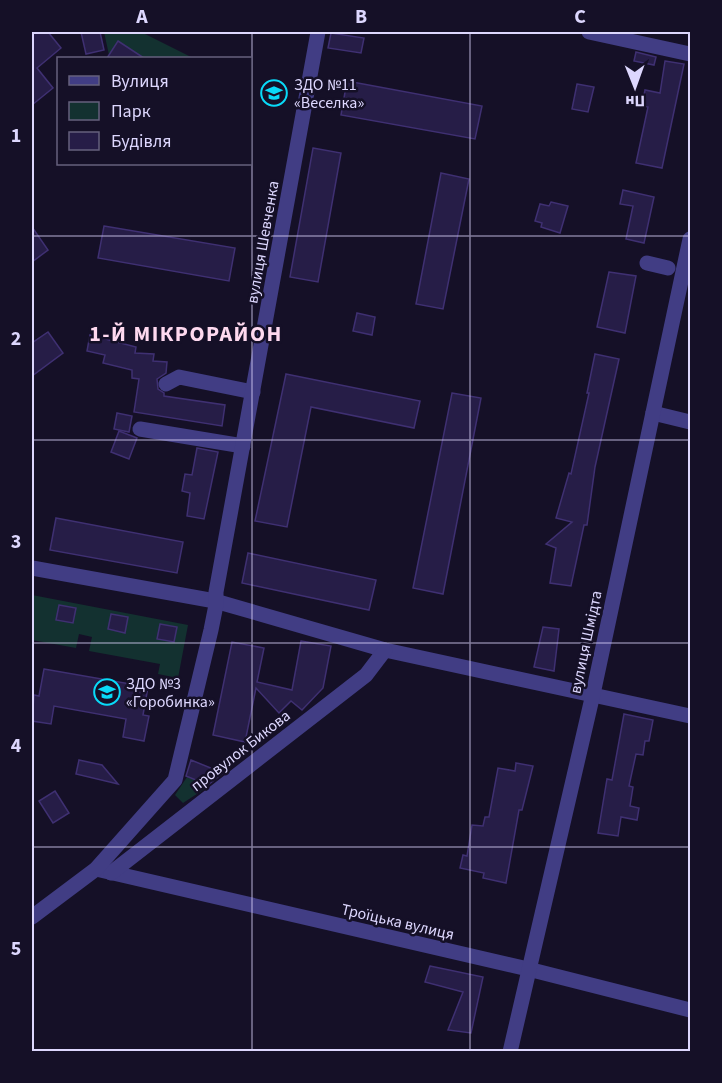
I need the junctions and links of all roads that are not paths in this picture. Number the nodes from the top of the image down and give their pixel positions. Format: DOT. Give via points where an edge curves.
graph roads {
  1 [pos="318,32"];
  2 [pos="589,32"];
  3 [pos="690,54"];
  4 [pos="690,240"];
  5 [pos="647,263"];
  6 [pos="668,268"];
  7 [pos="166,384"];
  8 [pos="253,392"];
  9 [pos="652,413"];
  10 [pos="690,422"];
  11 [pos="140,429"];
  12 [pos="243,446"];
  13 [pos="32,568"];
  14 [pos="216,601"];
  15 [pos="385,650"];
  16 [pos="593,694"];
  17 [pos="690,716"];
  18 [pos="104,871"];
  19 [pos="32,917"];
  20 [pos="528,969"];
  21 [pos="690,1010"];
  22 [pos="510,1052"];
  1 -- 8 [label="street, вулиця Шевченка"];
  2 -- 3 [label="street"];
  4 -- 9 [label="street, вулиця Шмідта"];
  5 -- 6 [label="street"];
  7 -- 8 [label="street" via="180,377"];
  8 -- 12 [label="street, вулиця Шевченка"];
  9 -- 10 [label="street"];
  9 -- 16 [label="street, вулиця Шмідта"];
  11 -- 12 [label="street"];
  12 -- 14 [label="street, вулиця Шевченка"];
  13 -- 14 [label="street"];
  14 -- 15 [label="street"];
  14 -- 18 [label="street, вулиця Шевченка" via="175,780"];
  15 -- 16 [label="street"];
  15 -- 18 [label="street, провулок Бикова" via="366,675"];
  16 -- 17 [label="street"];
  16 -- 20 [label="street, вулиця Шмідта"];
  18 -- 19 [label="street, провулок Бикова"];
  18 -- 20 [label="street, Троїцька вулиця"];
  20 -- 21 [label="street, Троїцька вулиця"];
  20 -- 22 [label="street, вулиця Шмідта"];
}
